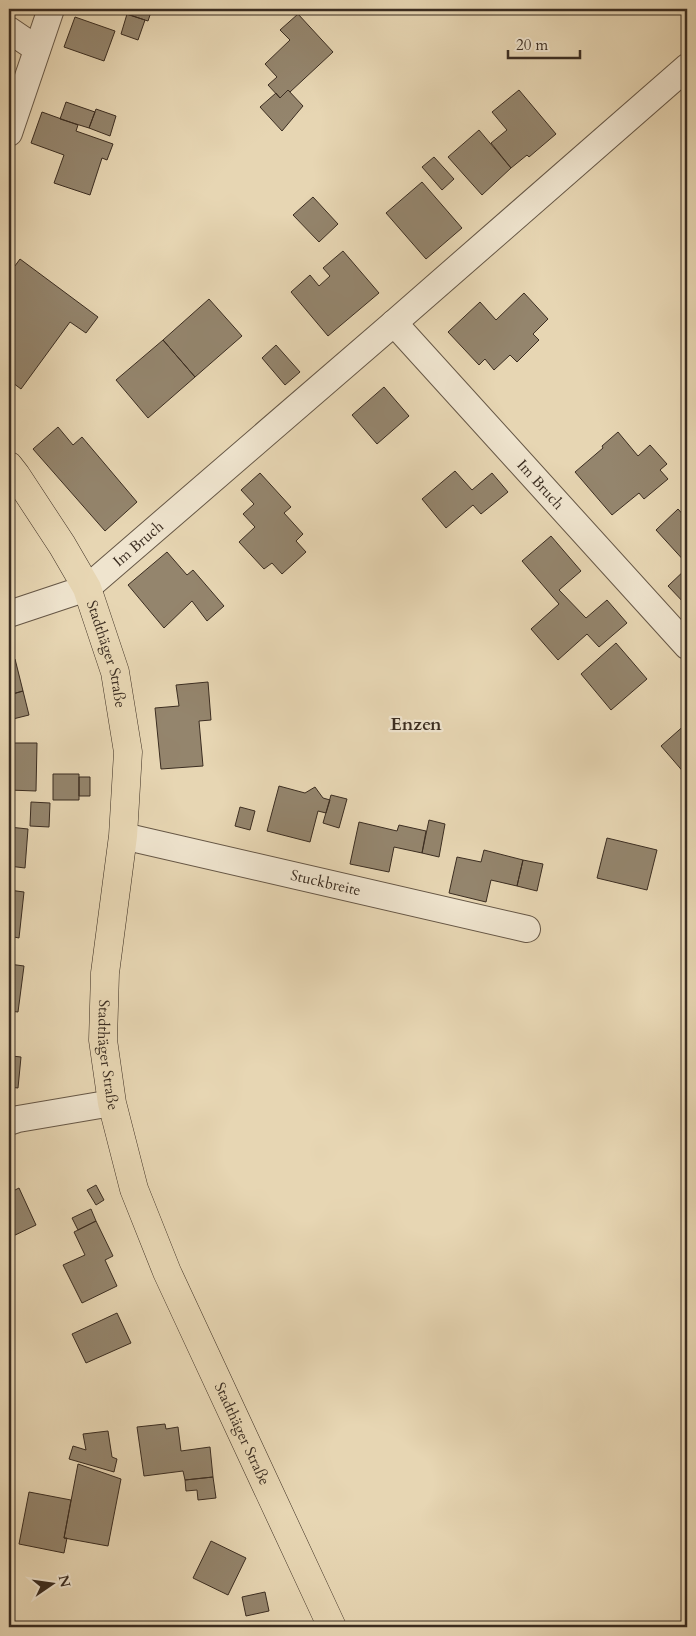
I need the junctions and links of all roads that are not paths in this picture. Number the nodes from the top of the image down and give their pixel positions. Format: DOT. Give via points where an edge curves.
graph roads {
  1 [pos="51,9"];
  2 [pos="9,30"];
  3 [pos="37,49"];
  4 [pos="687,67"];
  5 [pos="9,133"];
  6 [pos="394,323"];
  7 [pos="9,466"];
  8 [pos="87,588"];
  9 [pos="9,614"];
  10 [pos="687,646"];
  11 [pos="123,836"];
  12 [pos="526,929"];
  13 [pos="112,1103"];
  14 [pos="9,1122"];
  15 [pos="332,1627"];
  1 -- 3 [label="street"];
  2 -- 3 [label="street"];
  3 -- 5 [label="street"];
  4 -- 6 [label="street, Im Bruch"];
  6 -- 8 [label="street, Im Bruch"];
  6 -- 10 [label="street, Im Bruch"];
  7 -- 8 [label="main road, Stadthäger Straße"];
  8 -- 9 [label="street"];
  8 -- 11 [label="main road, Stadthäger Straße" via="115,672 128,752"];
  11 -- 12 [label="street, Stuckbreite"];
  11 -- 13 [label="main road, Stadthäger Straße" via="105,973 103,1040"];
  13 -- 14 [label="street"];
  13 -- 15 [label="main road, Stadthäger Straße" via="134,1188 167,1272"];
}
